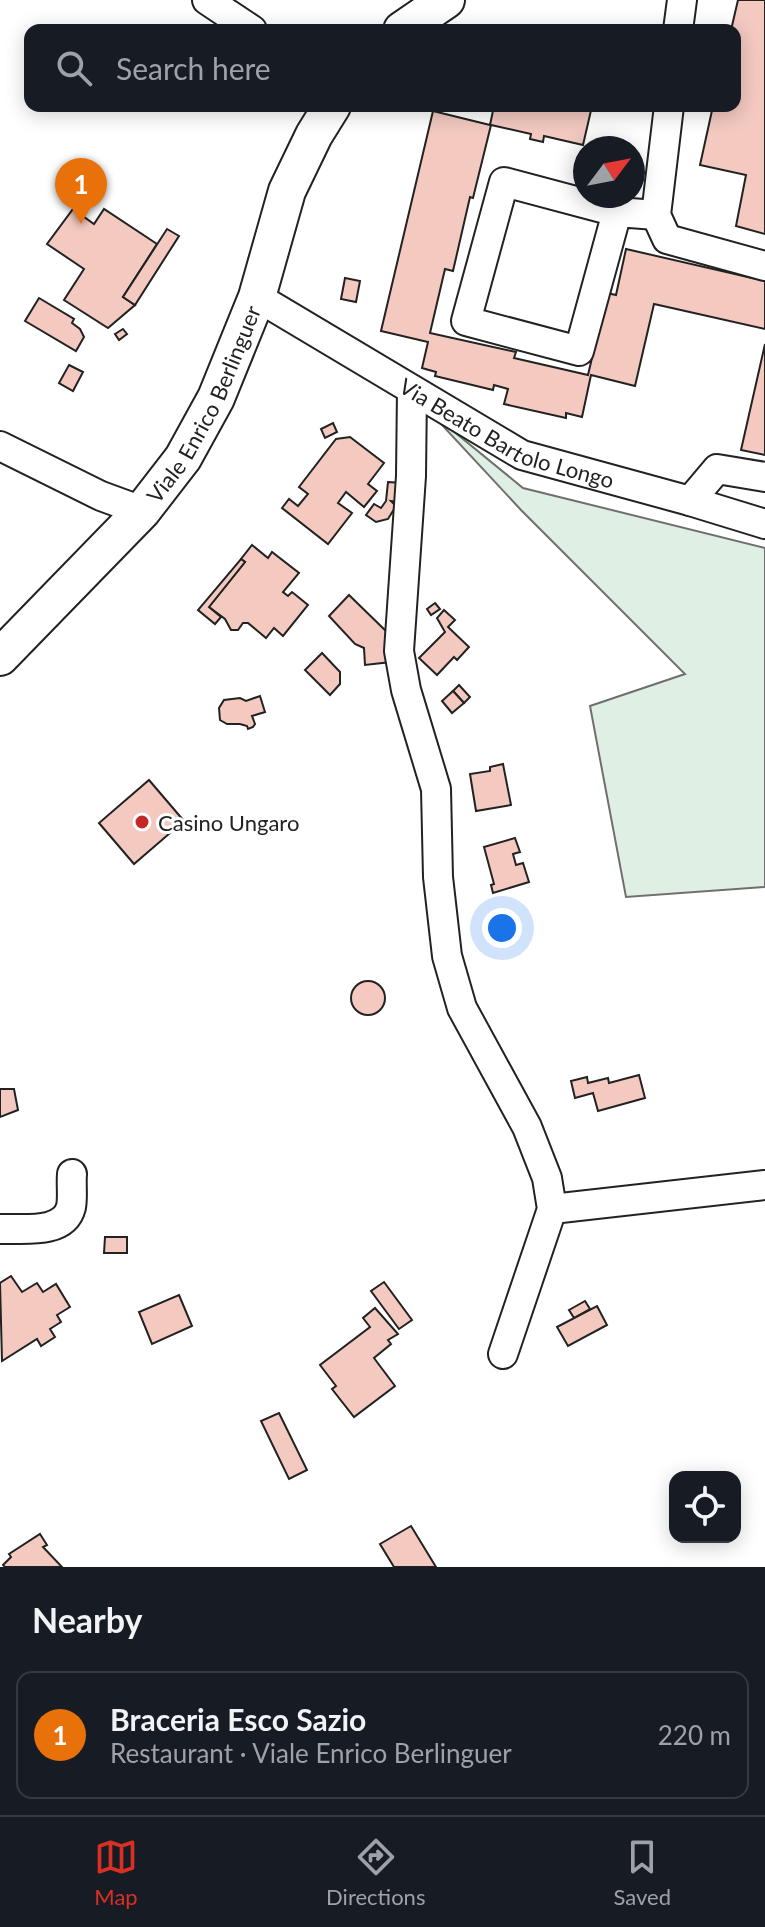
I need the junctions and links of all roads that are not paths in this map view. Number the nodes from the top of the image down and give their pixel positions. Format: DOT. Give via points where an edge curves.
graph roads {
  1 [pos="207,0"];
  2 [pos="446,0"];
  3 [pos="682,0"];
  4 [pos="243,24"];
  5 [pos="411,24"];
  6 [pos="679,24"];
  7 [pos="328,112"];
  8 [pos="668,112"];
  9 [pos="617,212"];
  10 [pos="656,215"];
  11 [pos="765,266"];
  12 [pos="257,297"];
  13 [pos="412,390"];
  14 [pos="0,446"];
  15 [pos="765,477"];
  16 [pos="690,501"];
  17 [pos="142,511"];
  18 [pos="765,524"];
  19 [pos="0,657"];
  20 [pos="72,1174"];
  21 [pos="765,1185"];
  22 [pos="552,1209"];
  23 [pos="0,1229"];
  24 [pos="503,1354"];
  1 -- 4 [label="street"];
  2 -- 5 [label="main road"];
  3 -- 6 [label="street"];
  7 -- 12 [label="main road, Viale Enrico Berlinguer" via="287,191"];
  8 -- 10 [label="street"];
  9 -- 9 [label="street" via="504,182 466,321 579,351"];
  9 -- 10 [label="street"];
  10 -- 11 [label="street" via="667,239"];
  12 -- 13 [label="street, Via Beato Bartolo Longo"];
  12 -- 17 [label="main road, Viale Enrico Berlinguer" via="216,398 183,458"];
  13 -- 16 [label="street, Via Beato Bartolo Longo" via="522,455"];
  13 -- 22 [label="street" via="399,651 436,789 447,956 462,1008 527,1127 547,1178"];
  14 -- 17 [label="street"];
  15 -- 16 [label="street" via="717,469"];
  16 -- 18 [label="street, Via Beato Bartolo Longo"];
  17 -- 19 [label="main road, Viale Enrico Berlinguer"];
  20 -- 23 [label="street" via="71,1207 58,1224"];
  21 -- 22 [label="street"];
  22 -- 24 [label="street"];
}
